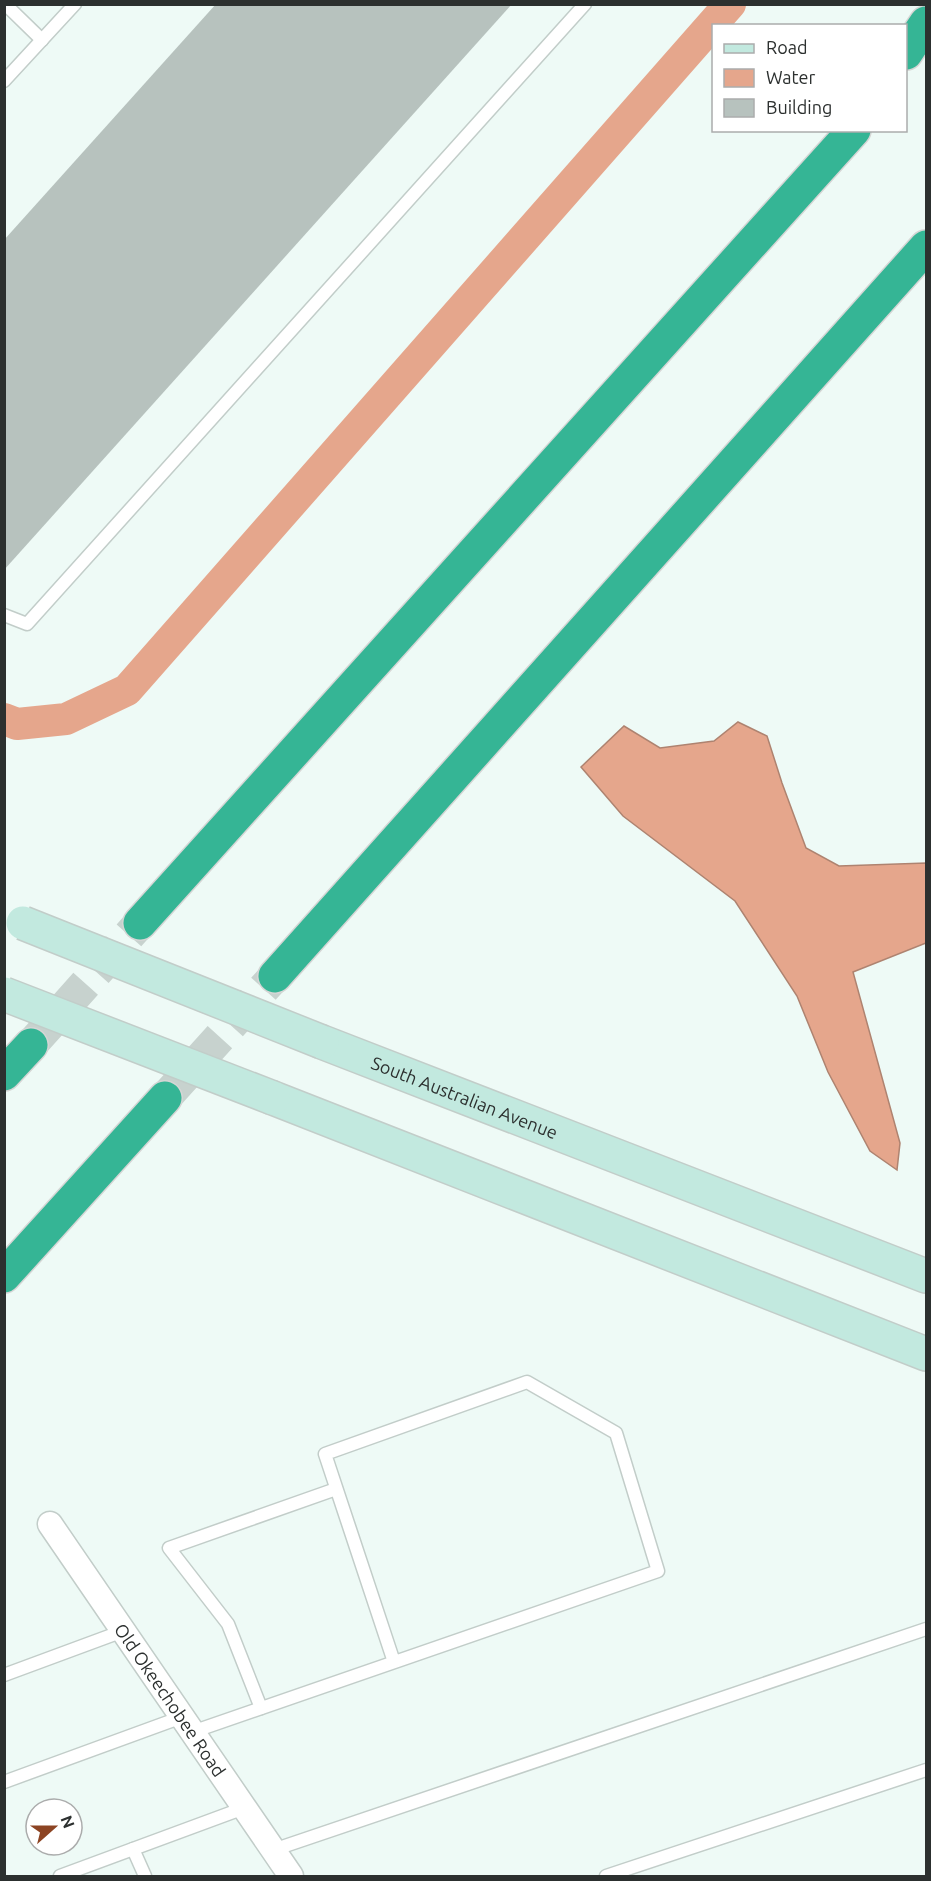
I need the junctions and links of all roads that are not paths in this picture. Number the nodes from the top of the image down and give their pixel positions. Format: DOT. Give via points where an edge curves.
graph roads {
  1 [pos="5,4"];
  2 [pos="75,4"];
  3 [pos="585,4"];
  4 [pos="927,23"];
  5 [pos="42,40"];
  6 [pos="927,49"];
  7 [pos="907,52"];
  8 [pos="907,72"];
  9 [pos="4,81"];
  10 [pos="850,134"];
  11 [pos="927,247"];
  12 [pos="4,615"];
  13 [pos="14,920"];
  14 [pos="140,923"];
  15 [pos="275,976"];
  16 [pos="4,993"];
  17 [pos="31,1045"];
  18 [pos="4,1074"];
  19 [pos="165,1098"];
  20 [pos="4,1276"];
  21 [pos="927,1276"];
  22 [pos="927,1354"];
  23 [pos="336,1489"];
  24 [pos="51,1524"];
  25 [pos="927,1629"];
  26 [pos="123,1631"];
  27 [pos="394,1662"];
  28 [pos="4,1675"];
  29 [pos="261,1708"];
  30 [pos="187,1725"];
  31 [pos="927,1770"];
  32 [pos="4,1782"];
  33 [pos="244,1808"];
  34 [pos="133,1849"];
  35 [pos="273,1850"];
  36 [pos="60,1876"];
  37 [pos="145,1876"];
  38 [pos="291,1876"];
  39 [pos="606,1876"];
  1 -- 5 [label="lane"];
  2 -- 5 [label="lane"];
  3 -- 12 [label="lane" via="27,624"];
  4 -- 7 [label="highway"];
  5 -- 9 [label="lane"];
  6 -- 8 [label="highway"];
  10 -- 14 [label="highway"];
  11 -- 15 [label="highway"];
  13 -- 21 [label="main road, South Australian Avenue, bridge"];
  16 -- 22 [label="main road, bridge"];
  17 -- 18 [label="highway"];
  19 -- 20 [label="highway"];
  23 -- 27 [label="lane"];
  23 -- 27 [label="lane" via="324,1454 527,1382 615,1433 658,1571"];
  23 -- 29 [label="lane" via="169,1548 228,1624"];
  24 -- 26 [label="street, Old Okeechobee Road"];
  25 -- 35 [label="lane"];
  26 -- 28 [label="lane"];
  26 -- 30 [label="street, Old Okeechobee Road"];
  27 -- 29 [label="lane"];
  29 -- 30 [label="lane"];
  30 -- 32 [label="lane"];
  30 -- 33 [label="street, Old Okeechobee Road"];
  31 -- 39 [label="lane"];
  33 -- 34 [label="lane"];
  33 -- 35 [label="street, Old Okeechobee Road"];
  34 -- 36 [label="lane"];
  34 -- 37 [label="lane"];
  35 -- 38 [label="street, Old Okeechobee Road"];
}
